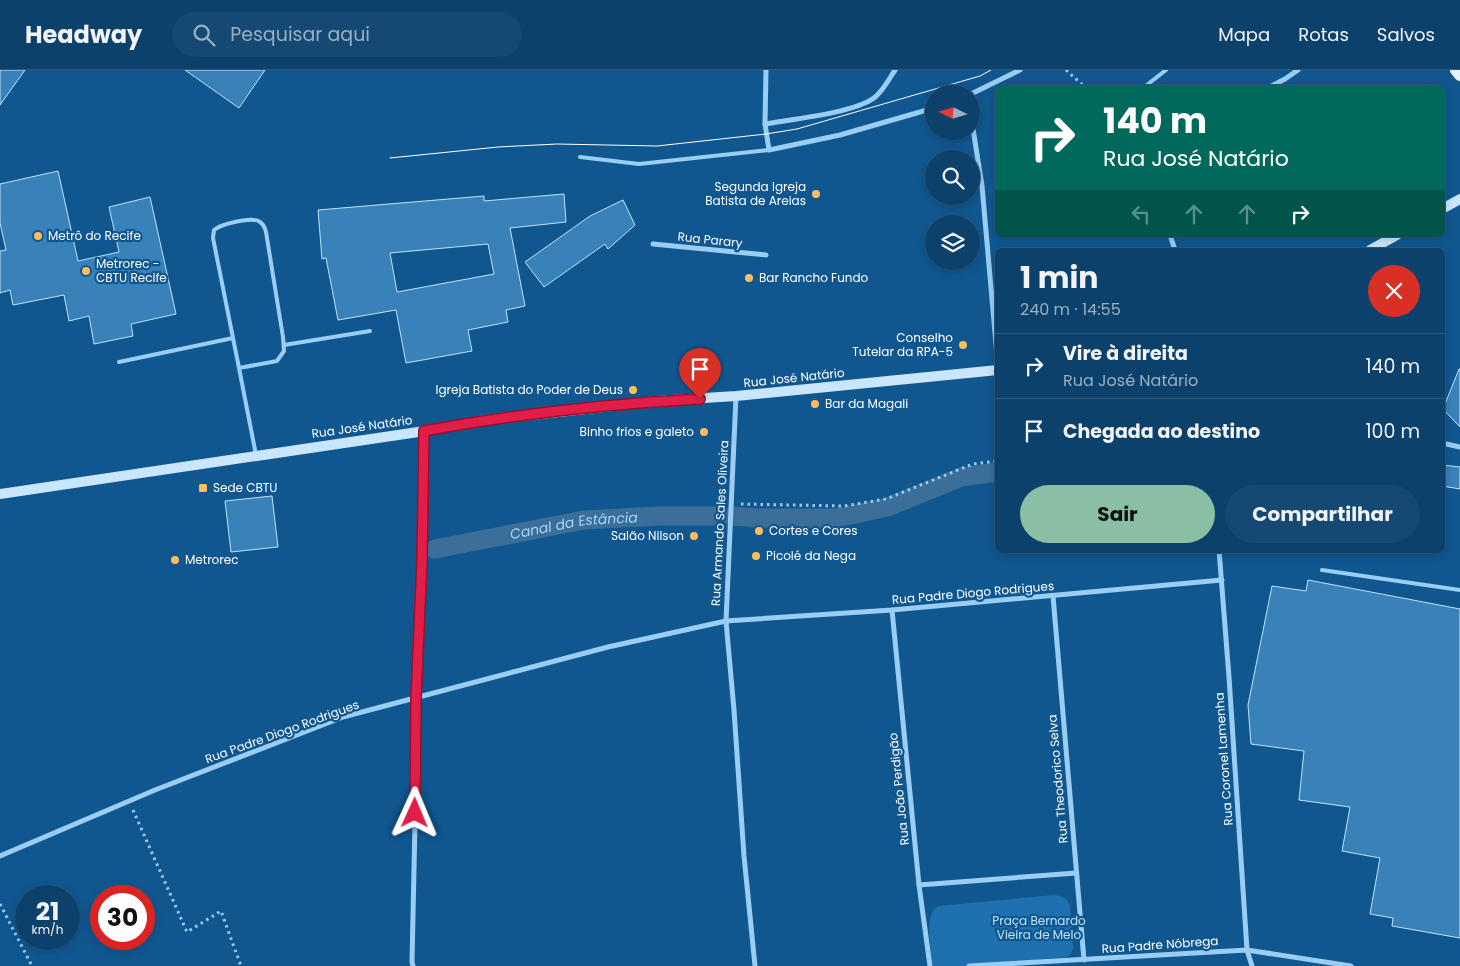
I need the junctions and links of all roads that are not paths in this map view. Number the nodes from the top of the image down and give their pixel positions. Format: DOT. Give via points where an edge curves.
graph roads {
  1 [pos="766,70"];
  2 [pos="895,70"];
  3 [pos="1020,70"];
  4 [pos="1166,70"];
  5 [pos="1298,70"];
  6 [pos="1456,70"];
  7 [pos="1460,75"];
  8 [pos="1147,85"];
  9 [pos="1274,85"];
  10 [pos="980,90"];
  11 [pos="925,111"];
  12 [pos="765,124"];
  13 [pos="975,140"];
  14 [pos="769,150"];
  15 [pos="580,157"];
  16 [pos="1460,198"];
  17 [pos="1445,207"];
  18 [pos="1393,237"];
  19 [pos="653,244"];
  20 [pos="1373,248"];
  21 [pos="766,255"];
  22 [pos="370,331"];
  23 [pos="995,334"];
  24 [pos="233,338"];
  25 [pos="284,345"];
  26 [pos="119,362"];
  27 [pos="240,368"];
  28 [pos="995,368"];
  29 [pos="736,396"];
  30 [pos="424,431"];
  31 [pos="1445,444"];
  32 [pos="1460,447"];
  33 [pos="256,456"];
  34 [pos="0,494"];
  35 [pos="1219,553"];
  36 [pos="1322,570"];
  37 [pos="1222,580"];
  38 [pos="1460,590"];
  39 [pos="1053,596"];
  40 [pos="892,610"];
  41 [pos="726,621"];
  42 [pos="416,698"];
  43 [pos="0,856"];
  44 [pos="1076,873"];
  45 [pos="919,885"];
  46 [pos="1247,950"];
  47 [pos="1084,960"];
  48 [pos="413,966"];
  49 [pos="755,966"];
  50 [pos="930,966"];
  51 [pos="968,966"];
  52 [pos="1252,966"];
  53 [pos="1351,966"];
  1 -- 12 [label="street"];
  2 -- 12 [label="street" via="882,90 862,104"];
  3 -- 10 [label="street"];
  4 -- 8 [label="lane"];
  5 -- 9 [label="street"];
  6 -- 7 [label="main road"];
  11 -- 14 [label="street" via="840,135"];
  12 -- 14 [label="street"];
  13 -- 23 [label="street"];
  14 -- 15 [label="lane" via="639,164"];
  16 -- 17 [label="main road"];
  18 -- 20 [label="main road"];
  19 -- 21 [label="street, Rua Parary"];
  22 -- 25 [label="lane"];
  24 -- 25 [label="lane" via="213,234 221,225 257,220 266,232"];
  24 -- 26 [label="lane"];
  24 -- 27 [label="lane"];
  25 -- 27 [label="lane" via="277,360"];
  27 -- 33 [label="lane"];
  28 -- 29 [label="main road, Rua José Natário"];
  29 -- 30 [label="main road, Rua José Natário" via="656,401 485,420"];
  29 -- 41 [label="street, Rua Armando Sales Oliveira"];
  30 -- 33 [label="main road, Rua José Natário"];
  30 -- 42 [label="street"];
  31 -- 32 [label="street"];
  33 -- 34 [label="main road, Rua José Natário"];
  35 -- 37 [label="street, Rua Coronel Lamenha"];
  36 -- 38 [label="lane"];
  37 -- 39 [label="street, Rua Padre Diogo Rodrigues"];
  37 -- 46 [label="street, Rua Coronel Lamenha"];
  39 -- 40 [label="street, Rua Padre Diogo Rodrigues"];
  39 -- 44 [label="street, Rua Theodorico Selva"];
  40 -- 41 [label="street, Rua Padre Diogo Rodrigues"];
  40 -- 45 [label="street, Rua João Perdigão"];
  41 -- 42 [label="street, Rua Padre Diogo Rodrigues" via="608,647"];
  41 -- 49 [label="street"];
  42 -- 43 [label="street, Rua Padre Diogo Rodrigues" via="343,718 129,801"];
  42 -- 48 [label="street"];
  44 -- 45 [label="street"];
  44 -- 47 [label="street, Rua Theodorico Selva"];
  45 -- 50 [label="street, Rua João Perdigão"];
  46 -- 47 [label="street, Rua Padre Nóbrega"];
  46 -- 52 [label="street, Rua Coronel Lamenha"];
  46 -- 53 [label="street, Rua Padre Nóbrega"];
  47 -- 51 [label="street, Rua Padre Nóbrega"];
}
